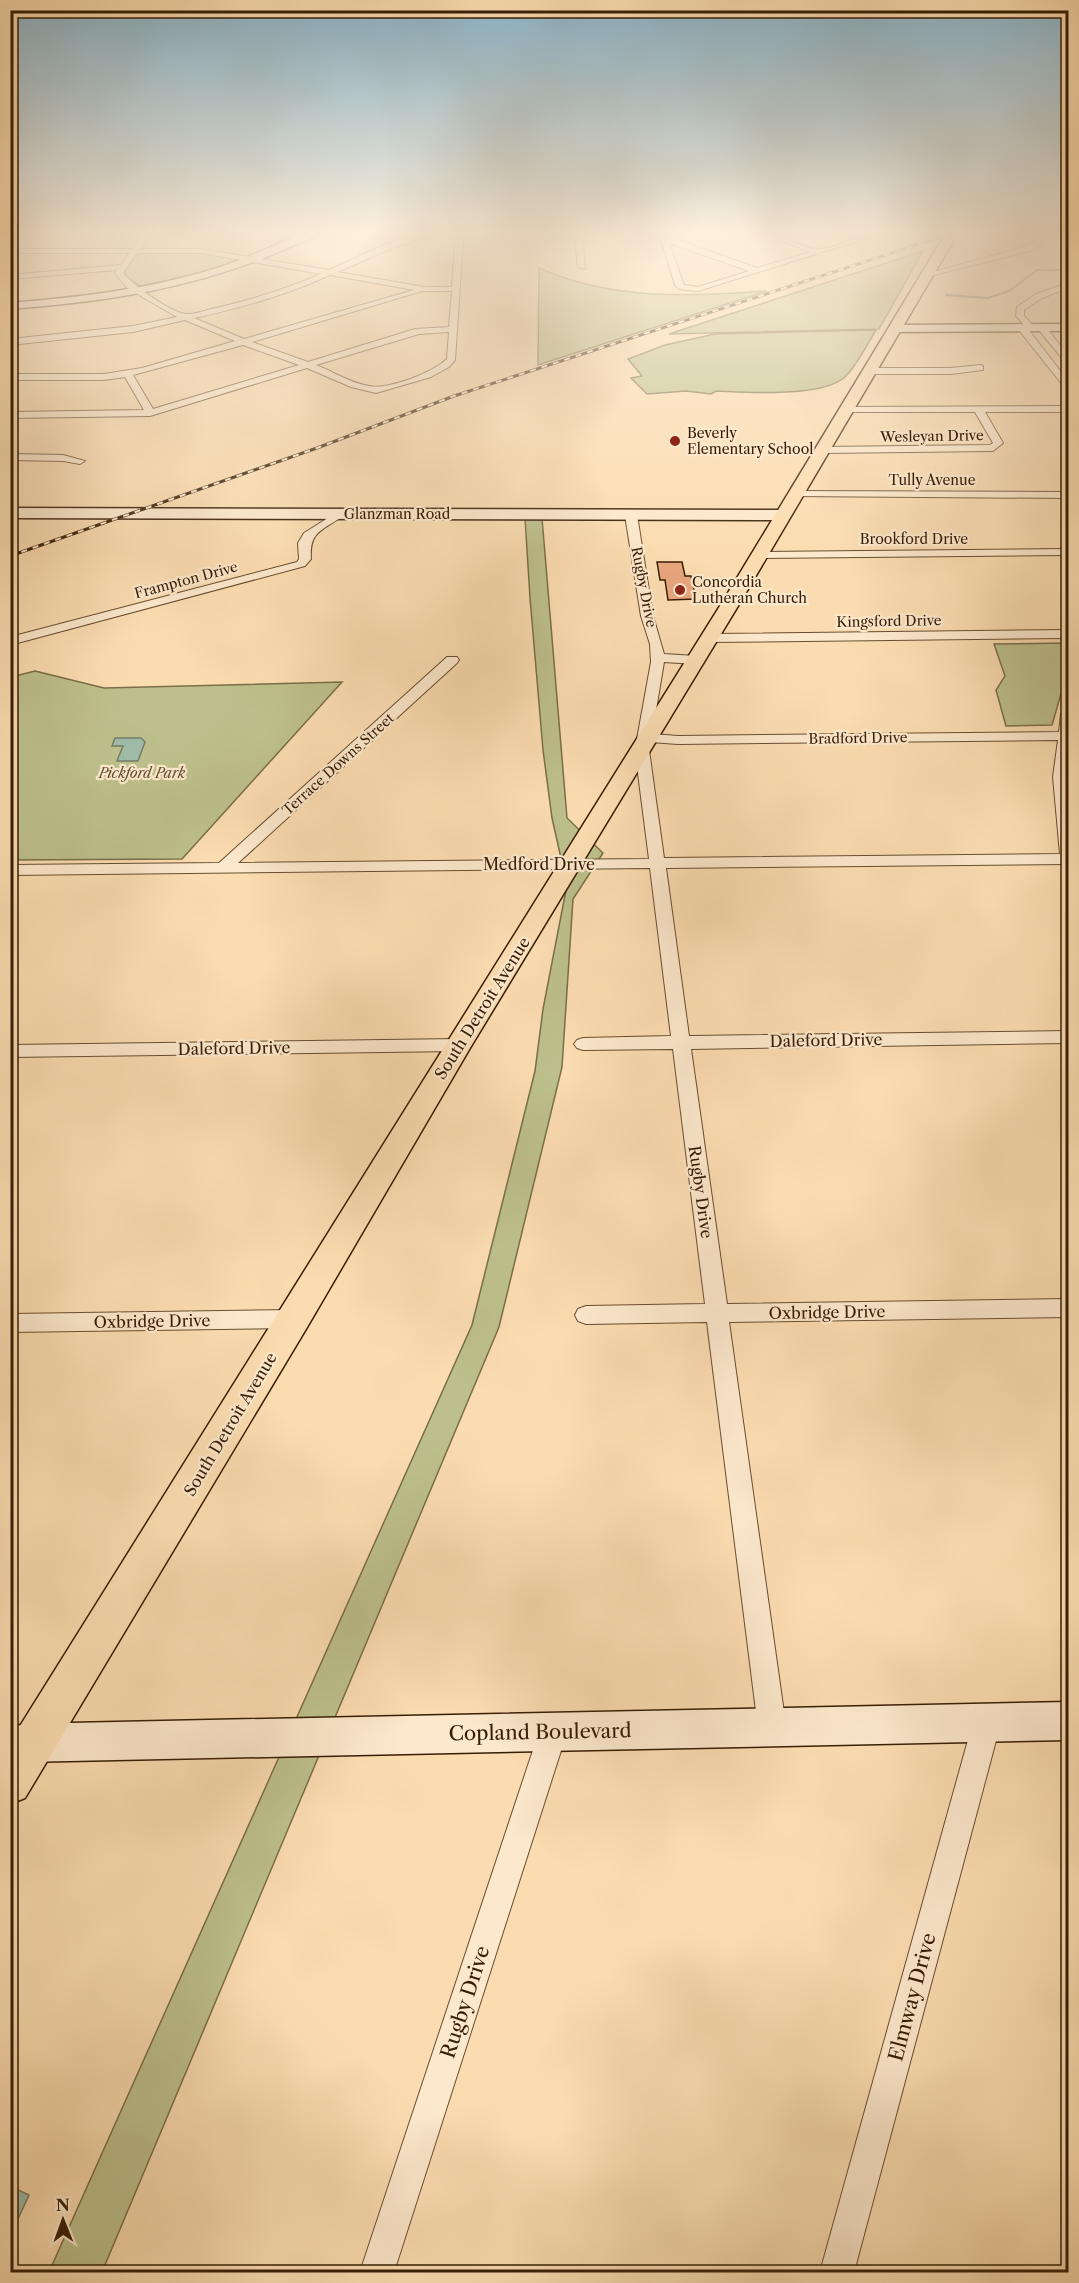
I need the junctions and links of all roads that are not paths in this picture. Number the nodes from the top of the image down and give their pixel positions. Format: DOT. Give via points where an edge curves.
graph roads {
  1 [pos="36,340"];
  2 [pos="240,340"];
  3 [pos="254,340"];
  4 [pos="391,340"];
  5 [pos="452,340"];
  6 [pos="888,340"];
  7 [pos="1038,340"];
  8 [pos="1044,340"];
  9 [pos="10,342"];
  10 [pos="246,342"];
  11 [pos="1068,360"];
  12 [pos="308,366"];
  13 [pos="980,368"];
  14 [pos="869,371"];
  15 [pos="128,375"];
  16 [pos="10,377"];
  17 [pos="1068,386"];
  18 [pos="1068,409"];
  19 [pos="846,410"];
  20 [pos="978,410"];
  21 [pos="150,413"];
  22 [pos="10,415"];
  23 [pos="823,450"];
  24 [pos="10,457"];
  25 [pos="80,461"];
  26 [pos="1068,495"];
  27 [pos="789,505"];
  28 [pos="10,513"];
  29 [pos="339,514"];
  30 [pos="631,515"];
  31 [pos="1068,552"];
  32 [pos="759,555"];
  33 [pos="1068,634"];
  34 [pos="10,641"];
  35 [pos="703,649"];
  36 [pos="658,658"];
  37 [pos="452,660"];
  38 [pos="1068,714"];
  39 [pos="1066,736"];
  40 [pos="645,744"];
  41 [pos="1068,858"];
  42 [pos="657,863"];
  43 [pos="571,864"];
  44 [pos="224,867"];
  45 [pos="10,870"];
  46 [pos="1068,1037"];
  47 [pos="681,1042"];
  48 [pos="583,1044"];
  49 [pos="458,1045"];
  50 [pos="10,1051"];
  51 [pos="1068,1308"];
  52 [pos="717,1314"];
  53 [pos="586,1315"];
  54 [pos="294,1319"];
  55 [pos="10,1323"];
  56 [pos="1068,1721"];
  57 [pos="987,1722"];
  58 [pos="772,1727"];
  59 [pos="553,1732"];
  60 [pos="23,1743"];
  61 [pos="10,1783"];
  62 [pos="377,2272"];
  63 [pos="837,2272"];
  1 -- 9 [label="street"];
  2 -- 10 [label="street"];
  3 -- 10 [label="street"];
  4 -- 12 [label="street"];
  5 -- 12 [label="street" via="451,360 446,367 377,390"];
  6 -- 14 [label="main road, South Detroit Avenue"];
  7 -- 17 [label="street"];
  8 -- 11 [label="street"];
  10 -- 12 [label="street"];
  10 -- 15 [label="street"];
  12 -- 21 [label="street"];
  13 -- 14 [label="street"];
  14 -- 19 [label="main road, South Detroit Avenue"];
  15 -- 16 [label="street"];
  15 -- 21 [label="street"];
  18 -- 20 [label="street"];
  19 -- 20 [label="street"];
  19 -- 23 [label="main road, South Detroit Avenue"];
  20 -- 23 [label="street, Wesleyan Drive" via="998,443 993,448"];
  21 -- 22 [label="street"];
  23 -- 27 [label="main road, South Detroit Avenue"];
  24 -- 25 [label="street"];
  26 -- 27 [label="street, Tully Avenue"];
  27 -- 30 [label="street, Glanzman Road"];
  27 -- 32 [label="main road, South Detroit Avenue"];
  28 -- 29 [label="street, Glanzman Road"];
  29 -- 30 [label="street, Glanzman Road"];
  29 -- 34 [label="street, Frampton Drive" via="308,535 301,564"];
  30 -- 36 [label="street, Rugby Drive"];
  31 -- 32 [label="street, Brookford Drive"];
  32 -- 35 [label="main road, South Detroit Avenue"];
  33 -- 35 [label="street, Kingsford Drive"];
  35 -- 36 [label="street"];
  35 -- 40 [label="main road, South Detroit Avenue"];
  36 -- 40 [label="street, Rugby Drive"];
  37 -- 44 [label="street, Terrace Downs Street"];
  38 -- 39 [label="street"];
  39 -- 40 [label="street, Bradford Drive" via="678,740"];
  39 -- 41 [label="street" via="1060,777"];
  40 -- 42 [label="street, Rugby Drive"];
  40 -- 43 [label="main road, South Detroit Avenue"];
  41 -- 42 [label="street, Medford Drive"];
  42 -- 43 [label="street, Medford Drive"];
  42 -- 47 [label="street, Rugby Drive"];
  43 -- 44 [label="street, Medford Drive"];
  43 -- 49 [label="main road, South Detroit Avenue"];
  44 -- 45 [label="street, Medford Drive"];
  46 -- 47 [label="street, Daleford Drive"];
  47 -- 48 [label="street, Daleford Drive"];
  47 -- 52 [label="street, Rugby Drive"];
  49 -- 50 [label="street, Daleford Drive"];
  49 -- 54 [label="main road, South Detroit Avenue"];
  51 -- 52 [label="street, Oxbridge Drive"];
  52 -- 53 [label="street, Oxbridge Drive"];
  52 -- 58 [label="street, Rugby Drive"];
  54 -- 55 [label="street, Oxbridge Drive"];
  54 -- 60 [label="main road, South Detroit Avenue"];
  56 -- 57 [label="street, Copland Boulevard"];
  57 -- 58 [label="street, Copland Boulevard"];
  57 -- 63 [label="street, Elmway Drive"];
  58 -- 59 [label="street, Copland Boulevard"];
  59 -- 60 [label="street, Copland Boulevard"];
  59 -- 62 [label="street, Rugby Drive"];
  60 -- 61 [label="main road, South Detroit Avenue"];
}
